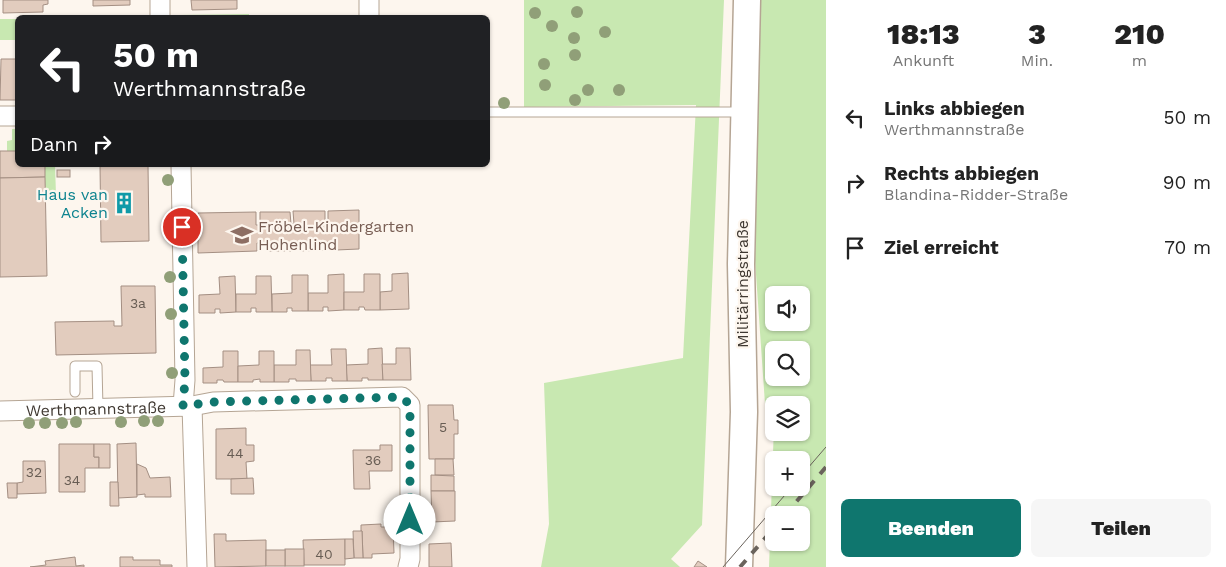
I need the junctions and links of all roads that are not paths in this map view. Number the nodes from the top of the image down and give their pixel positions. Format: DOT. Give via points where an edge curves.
graph roads {
  1 [pos="160,0"];
  2 [pos="369,0"];
  3 [pos="747,0"];
  4 [pos="160,15"];
  5 [pos="369,15"];
  6 [pos="490,112"];
  7 [pos="744,112"];
  8 [pos="0,116"];
  9 [pos="15,116"];
  10 [pos="181,167"];
  11 [pos="75,392"];
  12 [pos="187,406"];
  13 [pos="98,408"];
  14 [pos="0,411"];
  15 [pos="197,567"];
  16 [pos="408,567"];
  17 [pos="739,567"];
  1 -- 4 [label="street"];
  2 -- 5 [label="street"];
  3 -- 7 [label="main road, Militärringstraße"];
  6 -- 7 [label="lane"];
  7 -- 17 [label="main road, Militärringstraße" via="741,264 744,412"];
  8 -- 9 [label="street"];
  10 -- 12 [label="street"];
  11 -- 13 [label="lane" via="75,366 97,366"];
  12 -- 13 [label="street, Werthmannstraße"];
  12 -- 15 [label="street"];
  12 -- 16 [label="street, Werthmannstraße" via="213,402 402,397 410,405"];
  13 -- 14 [label="street, Werthmannstraße"];
}
